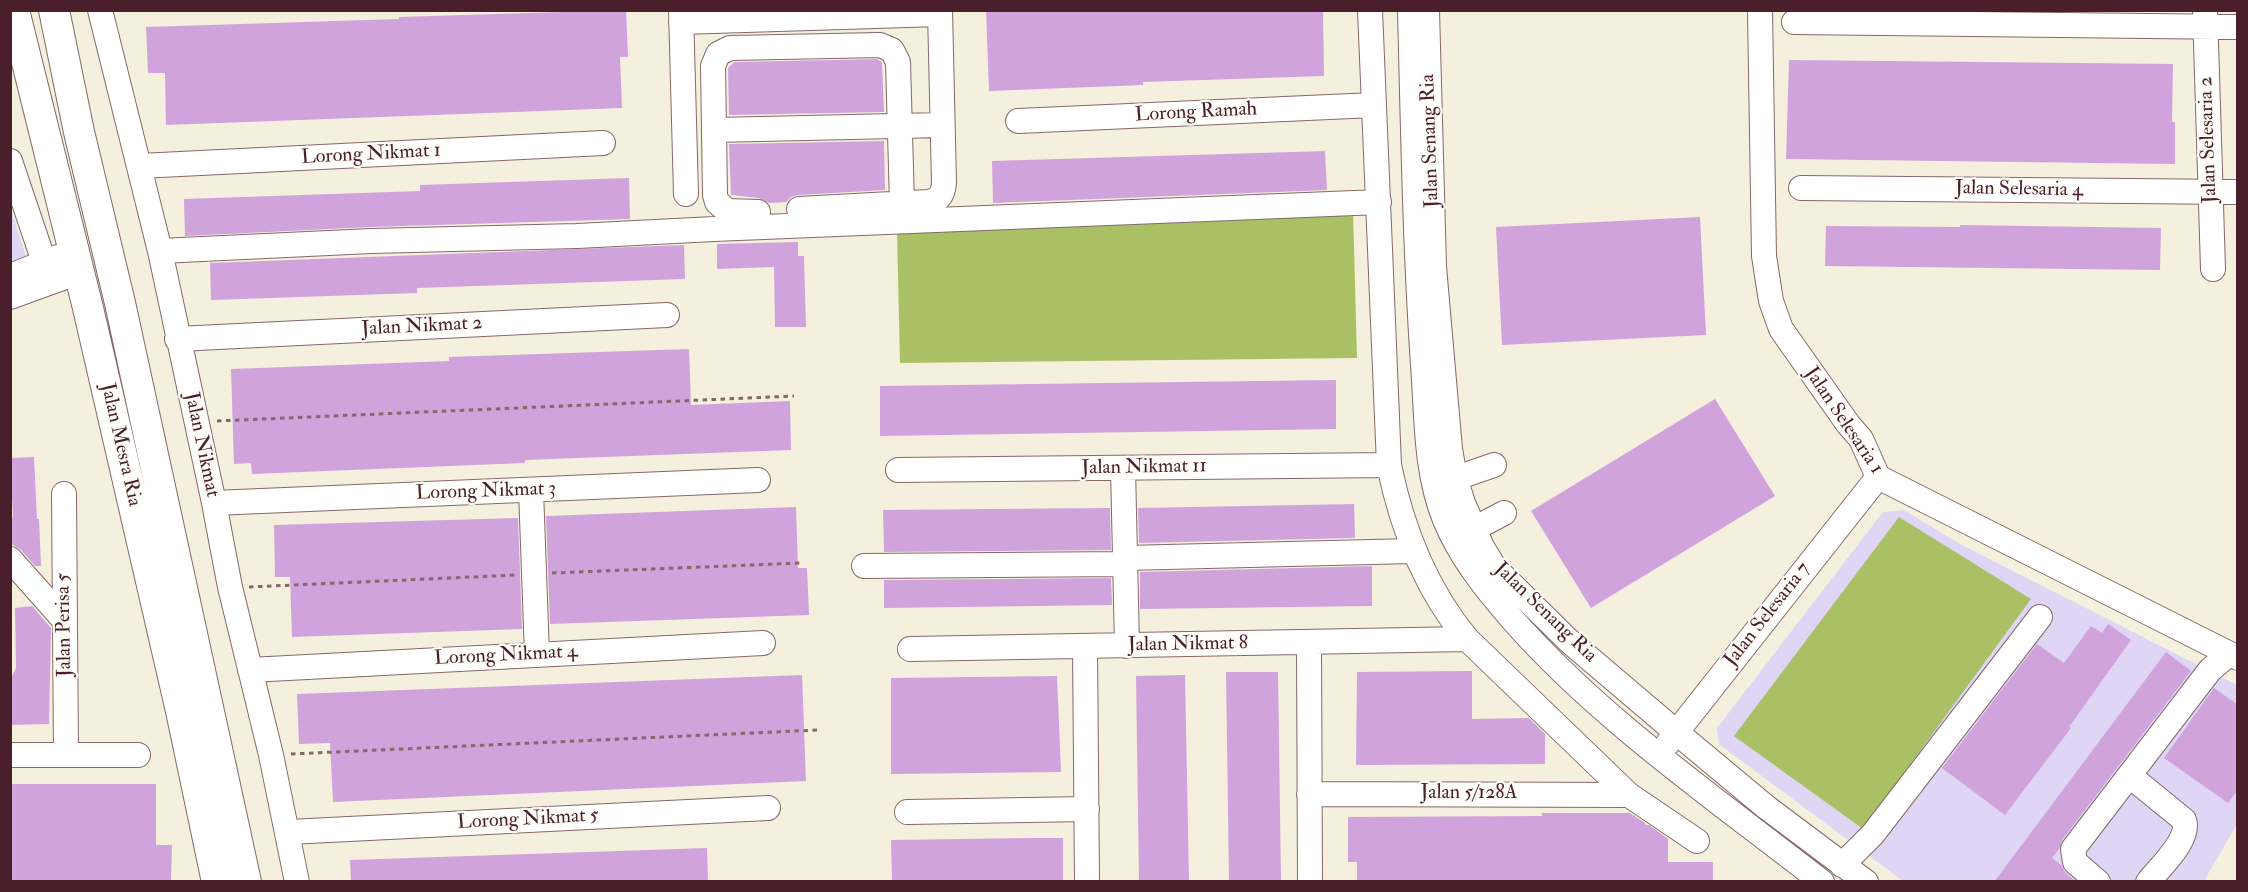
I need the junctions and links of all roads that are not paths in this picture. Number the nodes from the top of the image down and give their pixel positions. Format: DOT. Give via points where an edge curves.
graph roads {
  1 [pos="14,10"];
  2 [pos="37,10"];
  3 [pos="54,10"];
  4 [pos="100,10"];
  5 [pos="1370,10"];
  6 [pos="1410,10"];
  7 [pos="1427,10"];
  8 [pos="1760,10"];
  9 [pos="940,12"];
  10 [pos="681,16"];
  11 [pos="2205,18"];
  12 [pos="1794,22"];
  13 [pos="2238,27"];
  14 [pos="26,59"];
  15 [pos="1374,105"];
  16 [pos="1018,122"];
  17 [pos="942,125"];
  18 [pos="900,126"];
  19 [pos="714,130"];
  20 [pos="603,143"];
  21 [pos="10,161"];
  22 [pos="140,166"];
  23 [pos="1802,188"];
  24 [pos="2211,192"];
  25 [pos="2238,192"];
  26 [pos="687,194"];
  27 [pos="1378,202"];
  28 [pos="902,204"];
  29 [pos="20,214"];
  30 [pos="99,218"];
  31 [pos="160,251"];
  32 [pos="81,261"];
  33 [pos="44,262"];
  34 [pos="2213,268"];
  35 [pos="10,276"];
  36 [pos="10,297"];
  37 [pos="120,303"];
  38 [pos="667,315"];
  39 [pos="177,339"];
  40 [pos="1389,465"];
  41 [pos="1494,465"];
  42 [pos="1123,468"];
  43 [pos="898,470"];
  44 [pos="1878,477"];
  45 [pos="758,480"];
  46 [pos="1444,482"];
  47 [pos="531,490"];
  48 [pos="63,494"];
  49 [pos="214,503"];
  50 [pos="1504,513"];
  51 [pos="1474,529"];
  52 [pos="1413,551"];
  53 [pos="10,559"];
  54 [pos="1125,561"];
  55 [pos="864,566"];
  56 [pos="2040,617"];
  57 [pos="65,621"];
  58 [pos="1467,639"];
  59 [pos="763,643"];
  60 [pos="1309,643"];
  61 [pos="1085,646"];
  62 [pos="1127,646"];
  63 [pos="910,649"];
  64 [pos="537,655"];
  65 [pos="2233,656"];
  66 [pos="250,670"];
  67 [pos="1676,732"];
  68 [pos="1659,754"];
  69 [pos="10,755"];
  70 [pos="66,755"];
  71 [pos="138,755"];
  72 [pos="2130,776"];
  73 [pos="1310,794"];
  74 [pos="1629,795"];
  75 [pos="768,808"];
  76 [pos="1087,809"];
  77 [pos="906,812"];
  78 [pos="289,832"];
  79 [pos="1697,841"];
  80 [pos="1842,865"];
  81 [pos="217,882"];
  82 [pos="246,882"];
  83 [pos="297,882"];
  84 [pos="1087,882"];
  85 [pos="1310,882"];
  86 [pos="1822,882"];
  87 [pos="1866,882"];
  88 [pos="2098,882"];
  89 [pos="2148,882"];
  1 -- 14 [label="main road, Jalan Mesra Ria"];
  2 -- 14 [label="main road"];
  3 -- 30 [label="main road, Jalan Mesra Ria"];
  4 -- 22 [label="street, Jalan Nikmat"];
  5 -- 15 [label="street"];
  6 -- 46 [label="street, Jalan Senang Ria" via="1416,273 1430,463"];
  7 -- 46 [label="street, Jalan Senang Ria" via="1434,267 1450,449"];
  8 -- 44 [label="street, Jalan Selesaria 1" via="1764,256 1771,301 1781,329 1861,439"];
  9 -- 10 [label="street"];
  9 -- 17 [label="street"];
  10 -- 26 [label="street"];
  11 -- 12 [label="street"];
  11 -- 13 [label="street"];
  11 -- 24 [label="street, Jalan Selesaria 2"];
  14 -- 32 [label="main road, Jalan Mesra Ria"];
  15 -- 16 [label="street, Lorong Ramah"];
  15 -- 27 [label="street"];
  17 -- 18 [label="street"];
  17 -- 28 [label="street" via="941,196 937,200"];
  18 -- 19 [label="street"];
  18 -- 19 [label="street" via="898,62 886,46 741,48 723,50 714,60"];
  18 -- 28 [label="street"];
  19 -- 28 [label="street" via="717,202 727,211"];
  20 -- 22 [label="street, Lorong Nikmat 1"];
  21 -- 29 [label="street"];
  22 -- 31 [label="street, Jalan Nikmat"];
  23 -- 24 [label="street, Jalan Selesaria 4"];
  24 -- 25 [label="street, Jalan Selesaria 4"];
  24 -- 34 [label="street, Jalan Selesaria 2"];
  27 -- 31 [label="street"];
  27 -- 40 [label="street"];
  29 -- 33 [label="street"];
  30 -- 32 [label="main road"];
  30 -- 37 [label="main road, Jalan Mesra Ria"];
  31 -- 39 [label="street, Jalan Nikmat"];
  32 -- 33 [label="street"];
  32 -- 36 [label="street"];
  32 -- 37 [label="main road" via="97,267"];
  32 -- 81 [label="main road, Jalan Mesra Ria"];
  33 -- 35 [label="street"];
  37 -- 82 [label="main road, Jalan Mesra Ria"];
  38 -- 39 [label="street, Jalan Nikmat 2"];
  39 -- 49 [label="street, Jalan Nikmat"];
  40 -- 42 [label="street, Jalan Nikmat 11"];
  40 -- 52 [label="street"];
  41 -- 46 [label="street"];
  42 -- 43 [label="street, Jalan Nikmat 11"];
  42 -- 54 [label="street"];
  44 -- 65 [label="street, Jalan Selesaria 1"];
  44 -- 67 [label="street, Jalan Selesaria 7"];
  45 -- 47 [label="street, Lorong Nikmat 3"];
  46 -- 51 [label="street, Jalan Senang Ria"];
  46 -- 68 [label="street, Jalan Senang Ria" via="1445,519 1483,585 1559,669"];
  47 -- 49 [label="street, Lorong Nikmat 3"];
  47 -- 64 [label="street"];
  48 -- 57 [label="street, Jalan Perisa 5"];
  49 -- 66 [label="street, Jalan Nikmat"];
  50 -- 51 [label="street"];
  51 -- 67 [label="street, Jalan Senang Ria" via="1495,568 1516,590"];
  52 -- 54 [label="street"];
  52 -- 58 [label="street" via="1451,620"];
  53 -- 57 [label="street"];
  54 -- 55 [label="street"];
  54 -- 62 [label="street"];
  56 -- 80 [label="street" via="1873,834"];
  57 -- 70 [label="street, Jalan Perisa 5"];
  58 -- 60 [label="street, Jalan Nikmat 8"];
  58 -- 74 [label="street"];
  59 -- 64 [label="street, Lorong Nikmat 4"];
  60 -- 62 [label="street, Jalan Nikmat 8"];
  60 -- 73 [label="street"];
  61 -- 62 [label="street, Jalan Nikmat 8"];
  61 -- 63 [label="street, Jalan Nikmat 8"];
  61 -- 76 [label="street"];
  64 -- 66 [label="street, Lorong Nikmat 4"];
  65 -- 72 [label="street" via="2210,670"];
  66 -- 78 [label="street, Jalan Nikmat"];
  67 -- 68 [label="street, Jalan Selesaria 7"];
  67 -- 80 [label="street, Jalan Senang Ria"];
  68 -- 86 [label="street, Jalan Senang Ria"];
  69 -- 70 [label="street"];
  70 -- 71 [label="street"];
  72 -- 88 [label="street" via="2073,849 2075,862"];
  72 -- 89 [label="street" via="2187,826 2183,839"];
  73 -- 74 [label="street, Jalan 5/128A"];
  73 -- 85 [label="street"];
  74 -- 79 [label="street"];
  75 -- 78 [label="street, Lorong Nikmat 5"];
  76 -- 77 [label="street"];
  76 -- 84 [label="street"];
  78 -- 83 [label="street, Jalan Nikmat"];
  80 -- 87 [label="street, Jalan Senang Ria"];
}
